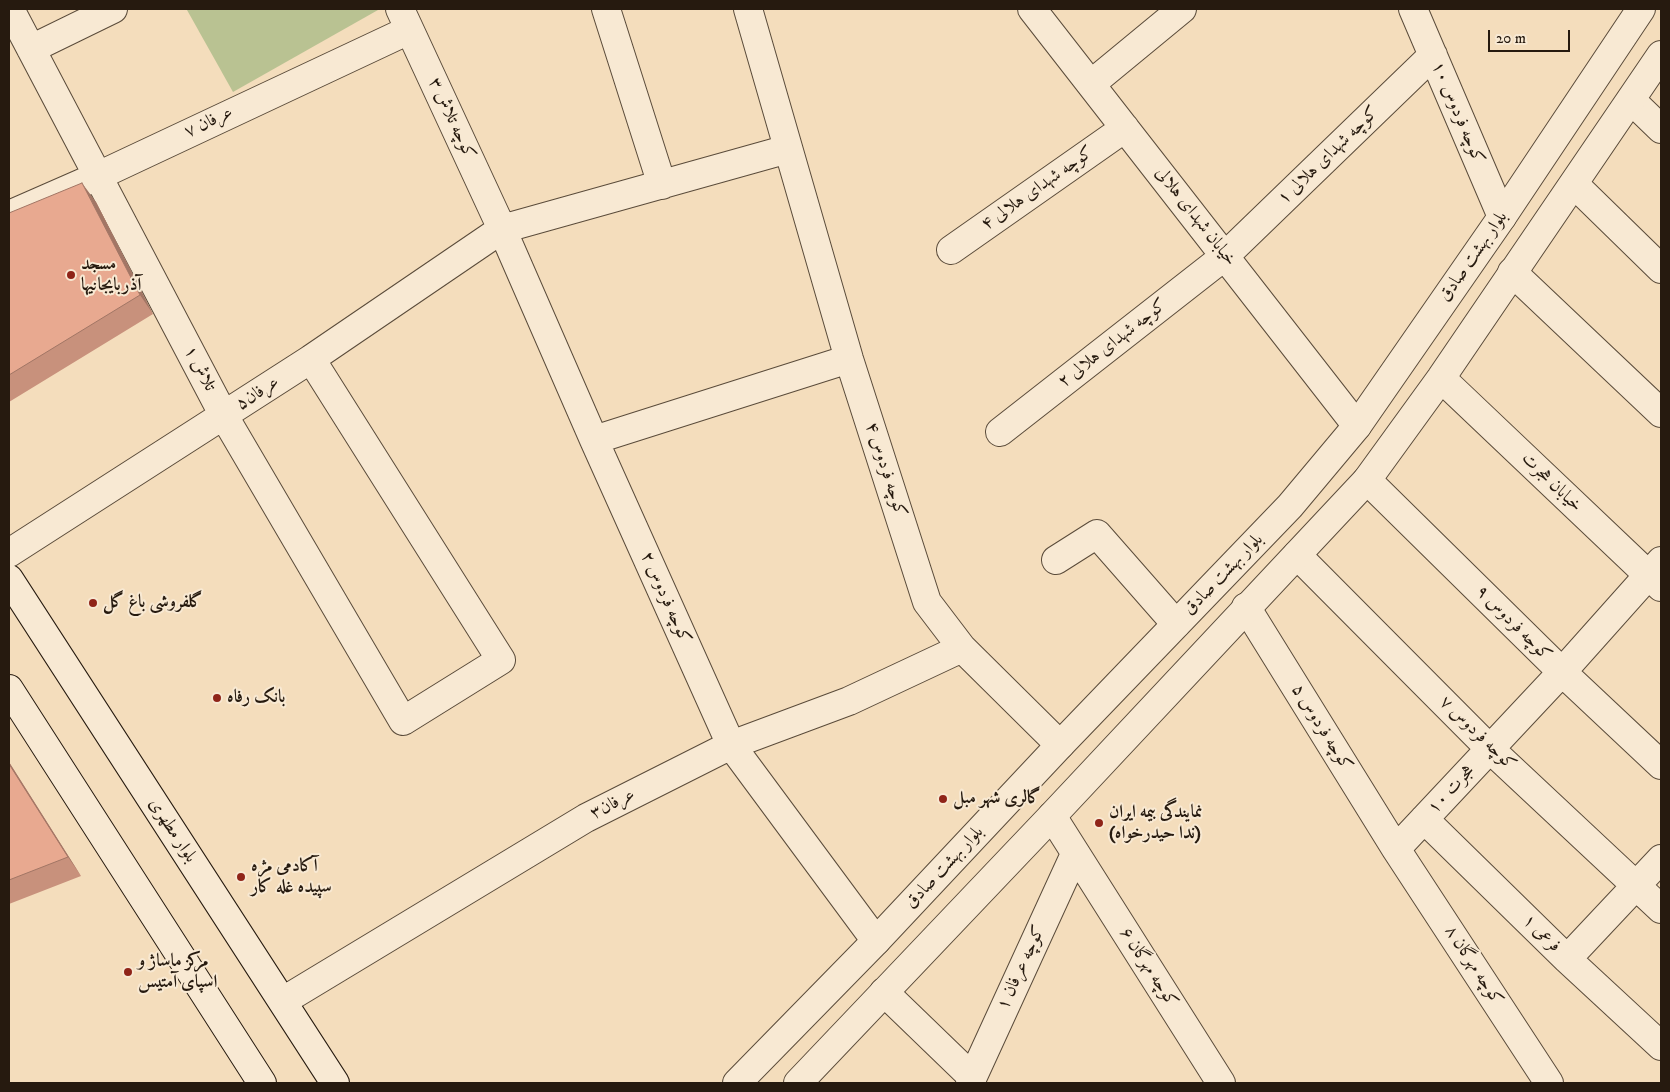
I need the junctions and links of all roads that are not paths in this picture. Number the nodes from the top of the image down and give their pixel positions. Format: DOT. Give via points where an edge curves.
graph roads {
  1 [pos="10,9"];
  2 [pos="114,9"];
  3 [pos="606,9"];
  4 [pos="748,9"];
  5 [pos="1032,9"];
  6 [pos="1182,9"];
  7 [pos="1413,9"];
  8 [pos="1640,9"];
  9 [pos="404,19"];
  10 [pos="31,49"];
  11 [pos="1661,54"];
  12 [pos="1433,55"];
  13 [pos="1091,84"];
  14 [pos="1631,100"];
  15 [pos="1125,128"];
  16 [pos="1661,129"];
  17 [pos="788,149"];
  18 [pos="98,176"];
  19 [pos="1574,184"];
  20 [pos="662,185"];
  21 [pos="9,215"];
  22 [pos="1502,217"];
  23 [pos="502,229"];
  24 [pos="951,250"];
  25 [pos="1225,256"];
  26 [pos="1661,269"];
  27 [pos="1512,272"];
  28 [pos="311,359"];
  29 [pos="849,359"];
  30 [pos="1441,378"];
  31 [pos="1661,413"];
  32 [pos="224,416"];
  33 [pos="1357,426"];
  34 [pos="1000,432"];
  35 [pos="594,440"];
  36 [pos="1367,480"];
  37 [pos="9,553"];
  38 [pos="1297,555"];
  39 [pos="1056,560"];
  40 [pos="1657,574"];
  41 [pos="9,579"];
  42 [pos="1246,608"];
  43 [pos="1176,624"];
  44 [pos="962,648"];
  45 [pos="1562,672"];
  46 [pos="9,689"];
  47 [pos="731,745"];
  48 [pos="1060,745"];
  49 [pos="1490,749"];
  50 [pos="1661,765"];
  51 [pos="1052,816"];
  52 [pos="1424,819"];
  53 [pos="1396,849"];
  54 [pos="1075,854"];
  55 [pos="1661,859"];
  56 [pos="1636,886"];
  57 [pos="1661,909"];
  58 [pos="876,940"];
  59 [pos="1568,959"];
  60 [pos="884,992"];
  61 [pos="282,1001"];
  62 [pos="1661,1046"];
  63 [pos="772,1047"];
  64 [pos="971,1080"];
  65 [pos="801,1081"];
  66 [pos="262,1083"];
  67 [pos="335,1083"];
  68 [pos="738,1083"];
  69 [pos="1221,1083"];
  70 [pos="1549,1083"];
  1 -- 10 [label="street, تلاش ۱"];
  2 -- 10 [label="street"];
  3 -- 20 [label="street"];
  4 -- 17 [label="street, کوچه فردوس ۴"];
  5 -- 13 [label="street, خیابان شهدای هلالی"];
  6 -- 13 [label="street"];
  7 -- 12 [label="street, کوچه فردوس ۱۰"];
  8 -- 22 [label="street, بلوار بهشت صادق"];
  9 -- 18 [label="street, عرفان ۷"];
  9 -- 23 [label="street, کوچه تلاش ۳"];
  10 -- 18 [label="street, تلاش ۱"];
  11 -- 14 [label="street"];
  12 -- 22 [label="street, کوچه فردوس ۱۰"];
  12 -- 25 [label="street, کوچه شهدای هلالی ۱"];
  13 -- 15 [label="street, خیابان شهدای هلالی"];
  14 -- 16 [label="street"];
  14 -- 19 [label="street"];
  15 -- 24 [label="street, کوچه شهدای هلالی ۴"];
  15 -- 25 [label="street, خیابان شهدای هلالی"];
  17 -- 20 [label="street, عرفان۵"];
  17 -- 29 [label="street, کوچه فردوس ۴"];
  18 -- 21 [label="street, عرفان ۷"];
  18 -- 32 [label="street, تلاش ۱"];
  19 -- 26 [label="street"];
  19 -- 27 [label="street"];
  20 -- 23 [label="street, عرفان۵"];
  22 -- 33 [label="street, بلوار بهشت صادق"];
  23 -- 28 [label="street, عرفان۵"];
  23 -- 35 [label="street, کوچه فردوس ۲"];
  25 -- 33 [label="street, خیابان شهدای هلالی"];
  25 -- 34 [label="street, کوچه شهدای هلالی ۲"];
  27 -- 30 [label="street"];
  27 -- 31 [label="street"];
  28 -- 32 [label="street, عرفان۵"];
  28 -- 32 [label="street, تلاش ۱" via="501,660 403,721"];
  29 -- 35 [label="street"];
  29 -- 44 [label="street, کوچه فردوس ۴" via="927,602"];
  30 -- 36 [label="street"];
  30 -- 40 [label="street, خیابان هجرت"];
  32 -- 37 [label="street, عرفان۵"];
  33 -- 43 [label="street, بلوار بهشت صادق" via="1290,506"];
  35 -- 47 [label="street, کوچه فردوس ۲"];
  36 -- 38 [label="street"];
  36 -- 45 [label="street, کوچه فردوس ۹"];
  38 -- 42 [label="street"];
  38 -- 49 [label="street, کوچه فردوس ۷"];
  39 -- 43 [label="street" via="1097,534"];
  40 -- 45 [label="street, هجرت ۱۰"];
  41 -- 61 [label="street, بلوار مطهری"];
  42 -- 51 [label="street"];
  42 -- 53 [label="street, کوچه فردوس ۵"];
  43 -- 48 [label="street, بلوار بهشت صادق"];
  44 -- 47 [label="street, عرفان۳" via="849,701"];
  44 -- 48 [label="street, کوچه فردوس ۴"];
  45 -- 49 [label="street, هجرت ۱۰"];
  45 -- 50 [label="street, کوچه فردوس ۹"];
  46 -- 66 [label="street"];
  47 -- 58 [label="street, کوچه فردوس ۲"];
  47 -- 61 [label="street, عرفان۳" via="586,818"];
  48 -- 58 [label="street, بلوار بهشت صادق"];
  49 -- 52 [label="street, هجرت ۱۰"];
  49 -- 56 [label="street, کوچه فردوس ۷"];
  51 -- 54 [label="street, کوچه مهرگان ۶"];
  51 -- 60 [label="street"];
  52 -- 53 [label="street, هجرت ۱۰"];
  52 -- 59 [label="street, فرعی ۱"];
  53 -- 70 [label="street, کوچه مهرگان ۸"];
  54 -- 64 [label="street, کوچه عرفان ۱"];
  54 -- 69 [label="street, کوچه مهرگان ۶"];
  55 -- 56 [label="street"];
  56 -- 57 [label="street, کوچه فردوس ۷"];
  56 -- 59 [label="street"];
  58 -- 63 [label="street, بلوار بهشت صادق"];
  59 -- 62 [label="street, فرعی ۱"];
  60 -- 64 [label="street"];
  60 -- 65 [label="street"];
  61 -- 67 [label="street, بلوار مطهری"];
  63 -- 65 [label="street"];
  63 -- 68 [label="street, بلوار بهشت صادق"];
}
